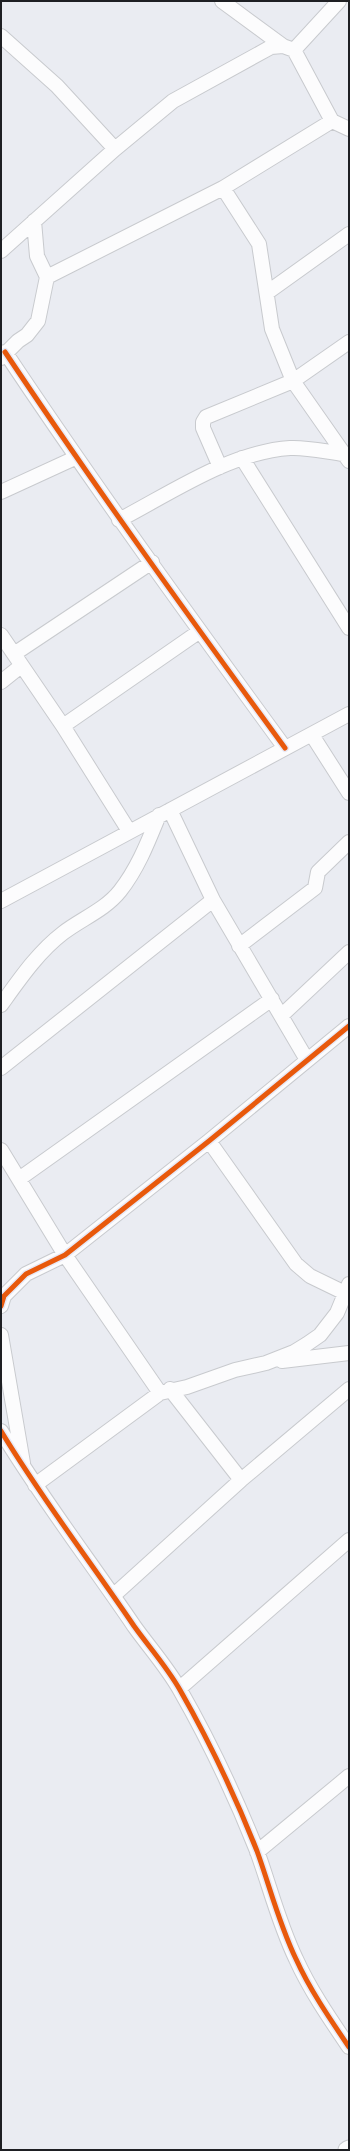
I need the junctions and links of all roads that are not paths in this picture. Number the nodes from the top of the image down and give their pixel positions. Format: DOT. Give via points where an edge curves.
graph roads {
  1 [pos="222,1"];
  2 [pos="339,1"];
  3 [pos="1,36"];
  4 [pos="289,48"];
  5 [pos="332,121"];
  6 [pos="349,129"];
  7 [pos="115,149"];
  8 [pos="223,188"];
  9 [pos="34,222"];
  10 [pos="349,234"];
  11 [pos="1,251"];
  12 [pos="47,276"];
  13 [pos="268,292"];
  14 [pos="349,342"];
  15 [pos="3,355"];
  16 [pos="293,381"];
  17 [pos="75,458"];
  18 [pos="242,458"];
  19 [pos="347,458"];
  20 [pos="220,467"];
  21 [pos="1,492"];
  22 [pos="119,520"];
  23 [pos="152,562"];
  24 [pos="349,628"];
  25 [pos="200,631"];
  26 [pos="1,635"];
  27 [pos="18,660"];
  28 [pos="1,682"];
  29 [pos="349,714"];
  30 [pos="63,726"];
  31 [pos="312,735"];
  32 [pos="285,748"];
  33 [pos="349,793"];
  34 [pos="165,813"];
  35 [pos="129,831"];
  36 [pos="349,842"];
  37 [pos="213,900"];
  38 [pos="1,902"];
  39 [pos="239,946"];
  40 [pos="349,952"];
  41 [pos="272,999"];
  42 [pos="1,1005"];
  43 [pos="282,1015"];
  44 [pos="349,1026"];
  45 [pos="307,1060"];
  46 [pos="1,1068"];
  47 [pos="209,1141"];
  48 [pos="1,1150"];
  49 [pos="19,1179"];
  50 [pos="65,1254"];
  51 [pos="347,1288"];
  52 [pos="1,1306"];
  53 [pos="1,1335"];
  54 [pos="349,1353"];
  55 [pos="266,1363"];
  56 [pos="349,1390"];
  57 [pos="165,1391"];
  58 [pos="1,1431"];
  59 [pos="25,1471"];
  60 [pos="241,1480"];
  61 [pos="35,1485"];
  62 [pos="349,1540"];
  63 [pos="114,1595"];
  64 [pos="180,1688"];
  65 [pos="349,1776"];
  66 [pos="257,1852"];
  67 [pos="349,2047"];
  1 -- 4 [label="street"];
  2 -- 4 [label="street"];
  3 -- 7 [label="street" via="57,86"];
  4 -- 5 [label="street"];
  4 -- 7 [label="street" via="271,47 172,101"];
  5 -- 6 [label="street"];
  5 -- 8 [label="street"];
  7 -- 9 [label="street"];
  8 -- 12 [label="street"];
  8 -- 13 [label="street" via="259,244"];
  9 -- 11 [label="street"];
  9 -- 12 [label="street" via="37,256"];
  10 -- 13 [label="street"];
  12 -- 15 [label="street" via="38,321 27,335"];
  13 -- 16 [label="street" via="272,329"];
  14 -- 16 [label="street"];
  15 -- 17 [label="street"];
  16 -- 19 [label="street"];
  16 -- 20 [label="street" via="206,417 203,428"];
  17 -- 21 [label="street"];
  17 -- 22 [label="street"];
  18 -- 19 [label="street" via="291,448"];
  18 -- 20 [label="street"];
  18 -- 24 [label="street"];
  20 -- 22 [label="street"];
  22 -- 23 [label="street"];
  23 -- 25 [label="street"];
  23 -- 27 [label="street"];
  25 -- 30 [label="street"];
  25 -- 32 [label="street"];
  26 -- 27 [label="street"];
  27 -- 28 [label="street"];
  27 -- 30 [label="street"];
  29 -- 31 [label="street"];
  30 -- 35 [label="street"];
  31 -- 32 [label="street"];
  31 -- 33 [label="street"];
  32 -- 34 [label="street"];
  34 -- 35 [label="street"];
  34 -- 37 [label="street"];
  34 -- 42 [label="street" via="142,858 119,892 62,934 29,967"];
  35 -- 38 [label="street"];
  36 -- 39 [label="street" via="318,872 315,888"];
  37 -- 39 [label="street"];
  37 -- 46 [label="street"];
  39 -- 41 [label="street"];
  40 -- 43 [label="street"];
  41 -- 43 [label="street"];
  41 -- 49 [label="street"];
  43 -- 45 [label="street"];
  44 -- 45 [label="street"];
  45 -- 47 [label="street"];
  47 -- 50 [label="street"];
  47 -- 51 [label="street" via="296,1264 310,1276"];
  48 -- 49 [label="street"];
  49 -- 50 [label="street"];
  50 -- 52 [label="street" via="26,1274 4,1296"];
  50 -- 57 [label="street"];
  51 -- 55 [label="street" via="337,1313 320,1335 294,1352"];
  53 -- 59 [label="street"];
  54 -- 55 [label="street"];
  55 -- 57 [label="street"];
  56 -- 60 [label="street"];
  57 -- 60 [label="street"];
  57 -- 61 [label="street"];
  58 -- 59 [label="street"];
  59 -- 61 [label="street"];
  60 -- 63 [label="street"];
  61 -- 63 [label="street" via="71,1539"];
  62 -- 64 [label="street"];
  63 -- 64 [label="street"];
  64 -- 66 [label="street"];
  65 -- 66 [label="street"];
  66 -- 67 [label="street" via="296,1959"];
}
